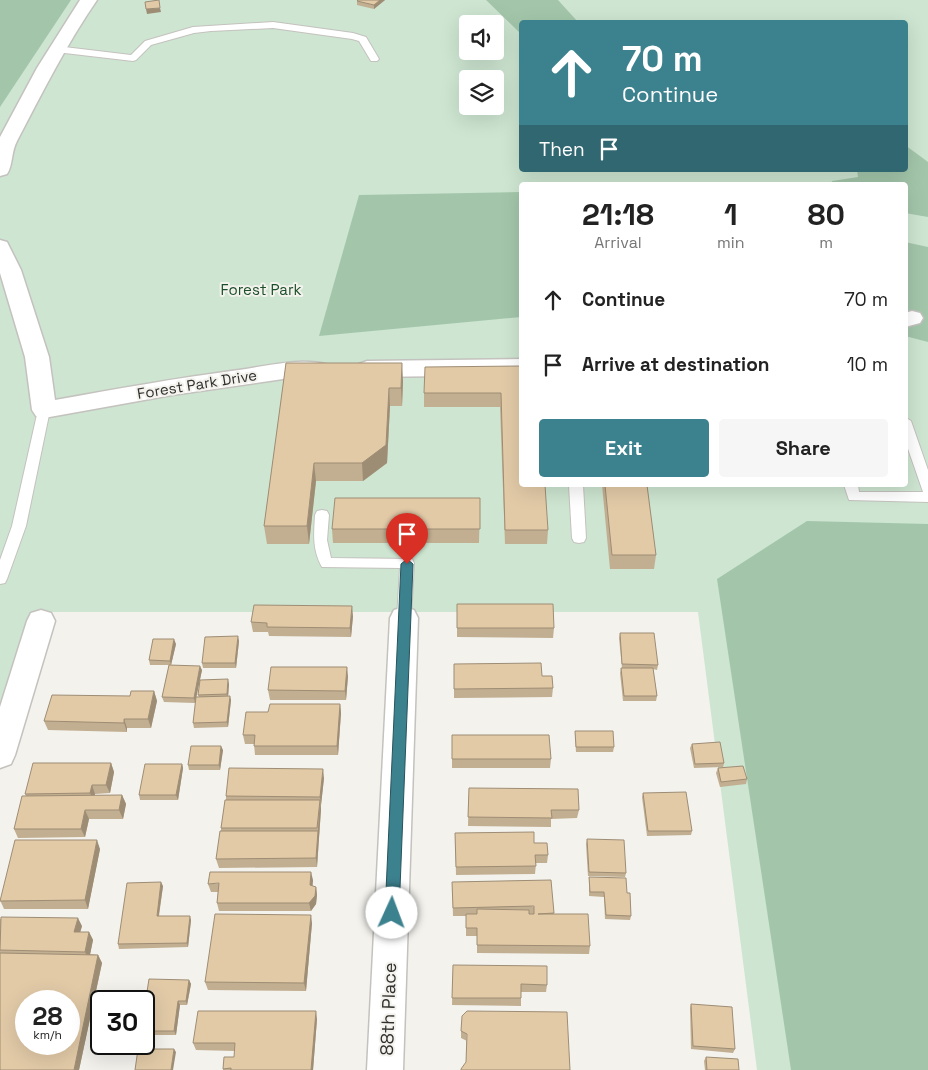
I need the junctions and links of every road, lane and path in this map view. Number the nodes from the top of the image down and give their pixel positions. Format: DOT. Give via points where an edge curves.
graph roads {
  1 [pos="89,0"];
  2 [pos="56,49"];
  3 [pos="374,58"];
  4 [pos="2,151"];
  5 [pos="0,170"];
  6 [pos="0,246"];
  7 [pos="519,367"];
  8 [pos="44,410"];
  9 [pos="908,430"];
  10 [pos="576,487"];
  11 [pos="852,487"];
  12 [pos="928,489"];
  13 [pos="928,497"];
  14 [pos="322,515"];
  15 [pos="579,538"];
  16 [pos="0,580"];
  17 [pos="404,618"];
  18 [pos="41,621"];
  19 [pos="0,755"];
  20 [pos="385,1070"];
  1 -- 2 [label="street"];
  2 -- 3 [label="lane" via="133,58 148,43 193,30 273,25 353,36 363,40"];
  2 -- 4 [label="street"];
  4 -- 5 [label="street"];
  6 -- 8 [label="street" via="37,357"];
  7 -- 8 [label="street, Forest Park Drive" via="290,370"];
  8 -- 16 [label="lane" via="19,526"];
  9 -- 12 [label="lane"];
  10 -- 15 [label="lane"];
  11 -- 13 [label="lane" via="854,497"];
  14 -- 17 [label="lane" via="321,554 327,563 407,564"];
  17 -- 20 [label="street, 88th Place"];
  18 -- 19 [label="street"];
}
